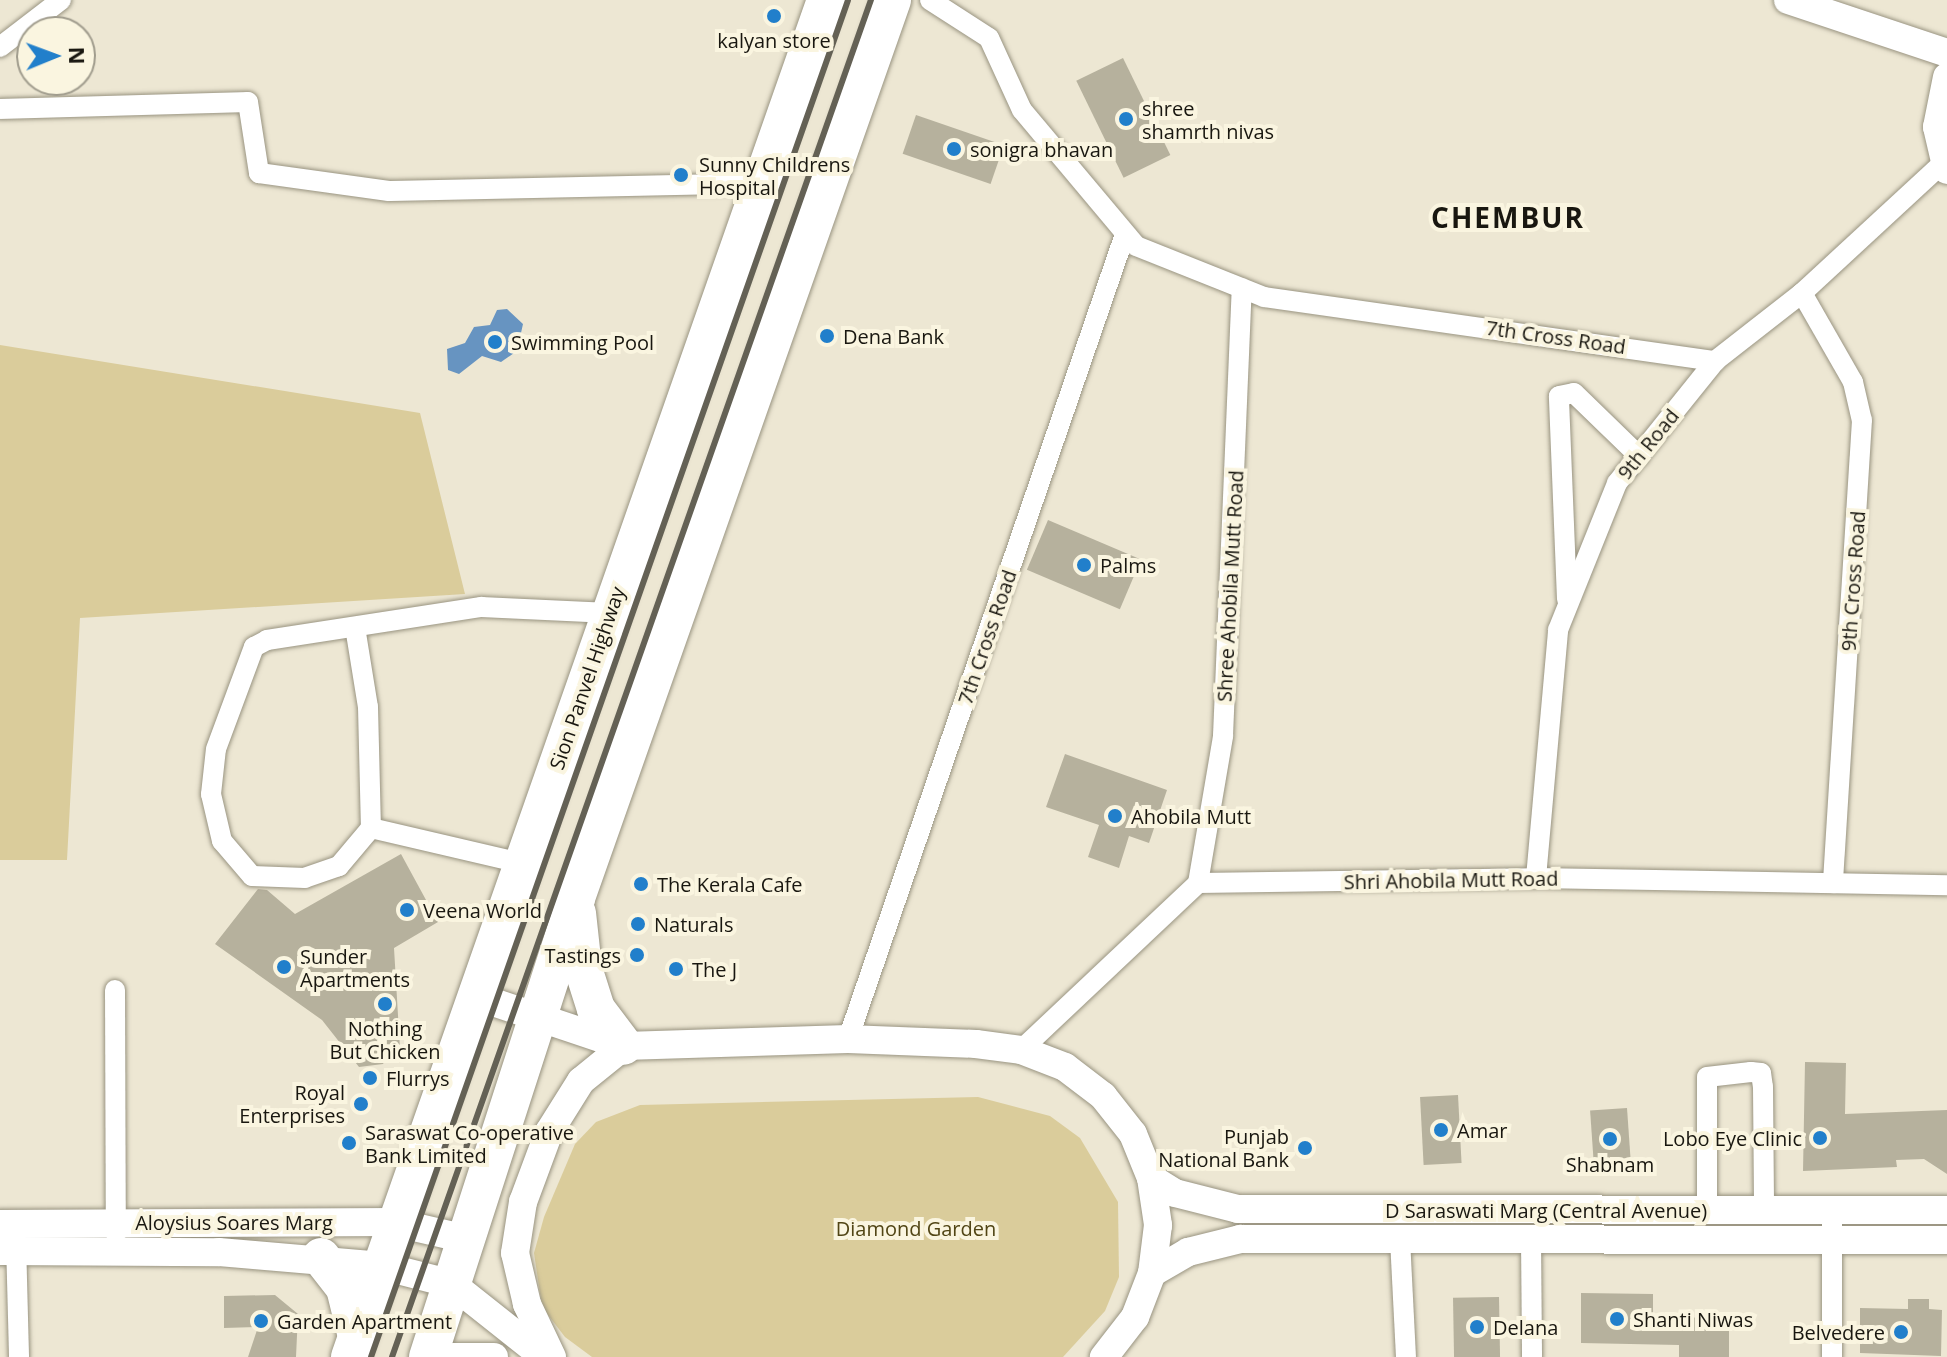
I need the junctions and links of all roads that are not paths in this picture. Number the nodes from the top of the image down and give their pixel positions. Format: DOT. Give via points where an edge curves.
graph roads {
  1 [pos="61,0"];
  2 [pos="826,0"];
  3 [pos="892,0"];
  4 [pos="930,0"];
  5 [pos="1788,0"];
  6 [pos="0,47"];
  7 [pos="1947,53"];
  8 [pos="1947,77"];
  9 [pos="0,109"];
  10 [pos="1945,166"];
  11 [pos="761,183"];
  12 [pos="1125,234"];
  13 [pos="1242,288"];
  14 [pos="1802,293"];
  15 [pos="1715,361"];
  16 [pos="1639,456"];
  17 [pos="1568,606"];
  18 [pos="610,613"];
  19 [pos="355,627"];
  20 [pos="371,828"];
  21 [pos="522,863"];
  22 [pos="1536,878"];
  23 [pos="1198,883"];
  24 [pos="1833,883"];
  25 [pos="1947,885"];
  26 [pos="576,898"];
  27 [pos="115,990"];
  28 [pos="475,996"];
  29 [pos="536,1016"];
  30 [pos="848,1039"];
  31 [pos="624,1046"];
  32 [pos="1021,1050"];
  33 [pos="1151,1178"];
  34 [pos="1707,1210"];
  35 [pos="1764,1210"];
  36 [pos="1832,1210"];
  37 [pos="1947,1210"];
  38 [pos="220,1220"];
  39 [pos="280,1222"];
  40 [pos="393,1222"];
  41 [pos="8,1237"];
  42 [pos="116,1237"];
  43 [pos="1531,1238"];
  44 [pos="466,1239"];
  45 [pos="1400,1239"];
  46 [pos="1832,1240"];
  47 [pos="1947,1240"];
  48 [pos="219,1252"];
  49 [pos="277,1255"];
  50 [pos="321,1257"];
  51 [pos="382,1266"];
  52 [pos="1152,1273"];
  53 [pos="452,1284"];
  54 [pos="353,1347"];
  55 [pos="1106,1356"];
  56 [pos="19,1357"];
  57 [pos="428,1357"];
  58 [pos="453,1357"];
  59 [pos="494,1357"];
  60 [pos="544,1357"];
  61 [pos="552,1357"];
  62 [pos="1406,1357"];
  63 [pos="1532,1357"];
  64 [pos="1832,1357"];
  1 -- 6 [label="street"];
  2 -- 11 [label="highway, Sion Panvel Highway"];
  3 -- 26 [label="highway"];
  4 -- 12 [label="street, 7th Cross Road" via="989,38 1022,110"];
  5 -- 7 [label="main road"];
  8 -- 10 [label="main road" via="1937,127"];
  9 -- 11 [label="street" via="248,102 259,173 389,191"];
  10 -- 14 [label="street, 9th Road"];
  11 -- 18 [label="highway, Sion Panvel Highway"];
  12 -- 13 [label="street, 7th Cross Road" via="1136,246"];
  12 -- 30 [label="street, 7th Cross Road"];
  13 -- 15 [label="street, 7th Cross Road" via="1264,297"];
  13 -- 23 [label="street, Shree Ahobila Mutt Road" via="1223,736"];
  14 -- 15 [label="street, 9th Road"];
  14 -- 24 [label="street, 9th Cross Road" via="1853,382 1862,420"];
  15 -- 16 [label="street, 9th Road"];
  16 -- 17 [label="street, 9th Road" via="1617,483"];
  16 -- 17 [label="street" via="1574,393 1559,396"];
  17 -- 22 [label="street, 9th Road" via="1558,630"];
  18 -- 19 [label="street" via="481,607"];
  18 -- 21 [label="highway, Sion Panvel Highway"];
  19 -- 20 [label="street" via="368,707"];
  19 -- 20 [label="street" via="254,647 216,749 211,794 222,841 252,876 305,878 339,866"];
  20 -- 21 [label="street"];
  21 -- 28 [label="highway, Sion Panvel Highway"];
  22 -- 23 [label="street, Shri Ahobila Mutt Road"];
  22 -- 24 [label="street, Shri Ahobila Mutt Road"];
  23 -- 32 [label="street"];
  24 -- 25 [label="street, Shri Ahobila Mutt Road"];
  26 -- 29 [label="highway"];
  26 -- 31 [label="highway" via="583,968 596,1009"];
  27 -- 42 [label="street"];
  28 -- 29 [label="main road"];
  28 -- 40 [label="highway, Sion Panvel Highway"];
  29 -- 31 [label="main road"];
  29 -- 44 [label="highway"];
  30 -- 31 [label="main road"];
  30 -- 32 [label="main road"];
  31 -- 61 [label="main road" via="581,1081 549,1132 523,1202 515,1253 527,1304"];
  32 -- 33 [label="main road" via="1065,1067 1103,1096 1133,1134"];
  33 -- 34 [label="main road, D Saraswati Marg (Central Avenue)" via="1186,1197 1238,1209"];
  33 -- 52 [label="main road" via="1158,1225"];
  34 -- 35 [label="main road, D Saraswati Marg (Central Avenue)"];
  34 -- 35 [label="street" via="1707,1077 1737,1072 1761,1073"];
  35 -- 36 [label="main road, D Saraswati Marg (Central Avenue)"];
  36 -- 37 [label="main road, D Saraswati Marg (Central Avenue)"];
  36 -- 46 [label="street"];
  38 -- 39 [label="main road, Aloysius Soares Marg"];
  38 -- 42 [label="main road, Aloysius Soares Marg"];
  38 -- 48 [label="main road"];
  39 -- 40 [label="main road, Aloysius Soares Marg"];
  39 -- 49 [label="main road"];
  40 -- 44 [label="main road, Aloysius Soares Marg"];
  40 -- 51 [label="highway, Sion Panvel Highway"];
  41 -- 42 [label="main road, Aloysius Soares Marg"];
  41 -- 56 [label="street"];
  42 -- 48 [label="main road, Aloysius Soares Marg"];
  43 -- 45 [label="main road, D Saraswati Marg (Central Avenue)"];
  43 -- 46 [label="main road, D Saraswati Marg (Central Avenue)"];
  43 -- 63 [label="street"];
  44 -- 53 [label="highway"];
  45 -- 52 [label="main road, D Saraswati Marg (Central Avenue)" via="1227,1241 1188,1252"];
  45 -- 62 [label="street"];
  46 -- 47 [label="main road, D Saraswati Marg (Central Avenue)"];
  46 -- 64 [label="street"];
  48 -- 49 [label="main road, Aloysius Soares Marg"];
  49 -- 50 [label="main road, Aloysius Soares Marg"];
  50 -- 51 [label="main road, Aloysius Soares Marg"];
  50 -- 54 [label="highway" via="345,1288"];
  51 -- 53 [label="main road, Aloysius Soares Marg"];
  51 -- 54 [label="highway, Sion Panvel Highway"];
  52 -- 55 [label="main road" via="1135,1317"];
  53 -- 57 [label="highway"];
  53 -- 60 [label="main road"];
  58 -- 59 [label="main road"];
}
